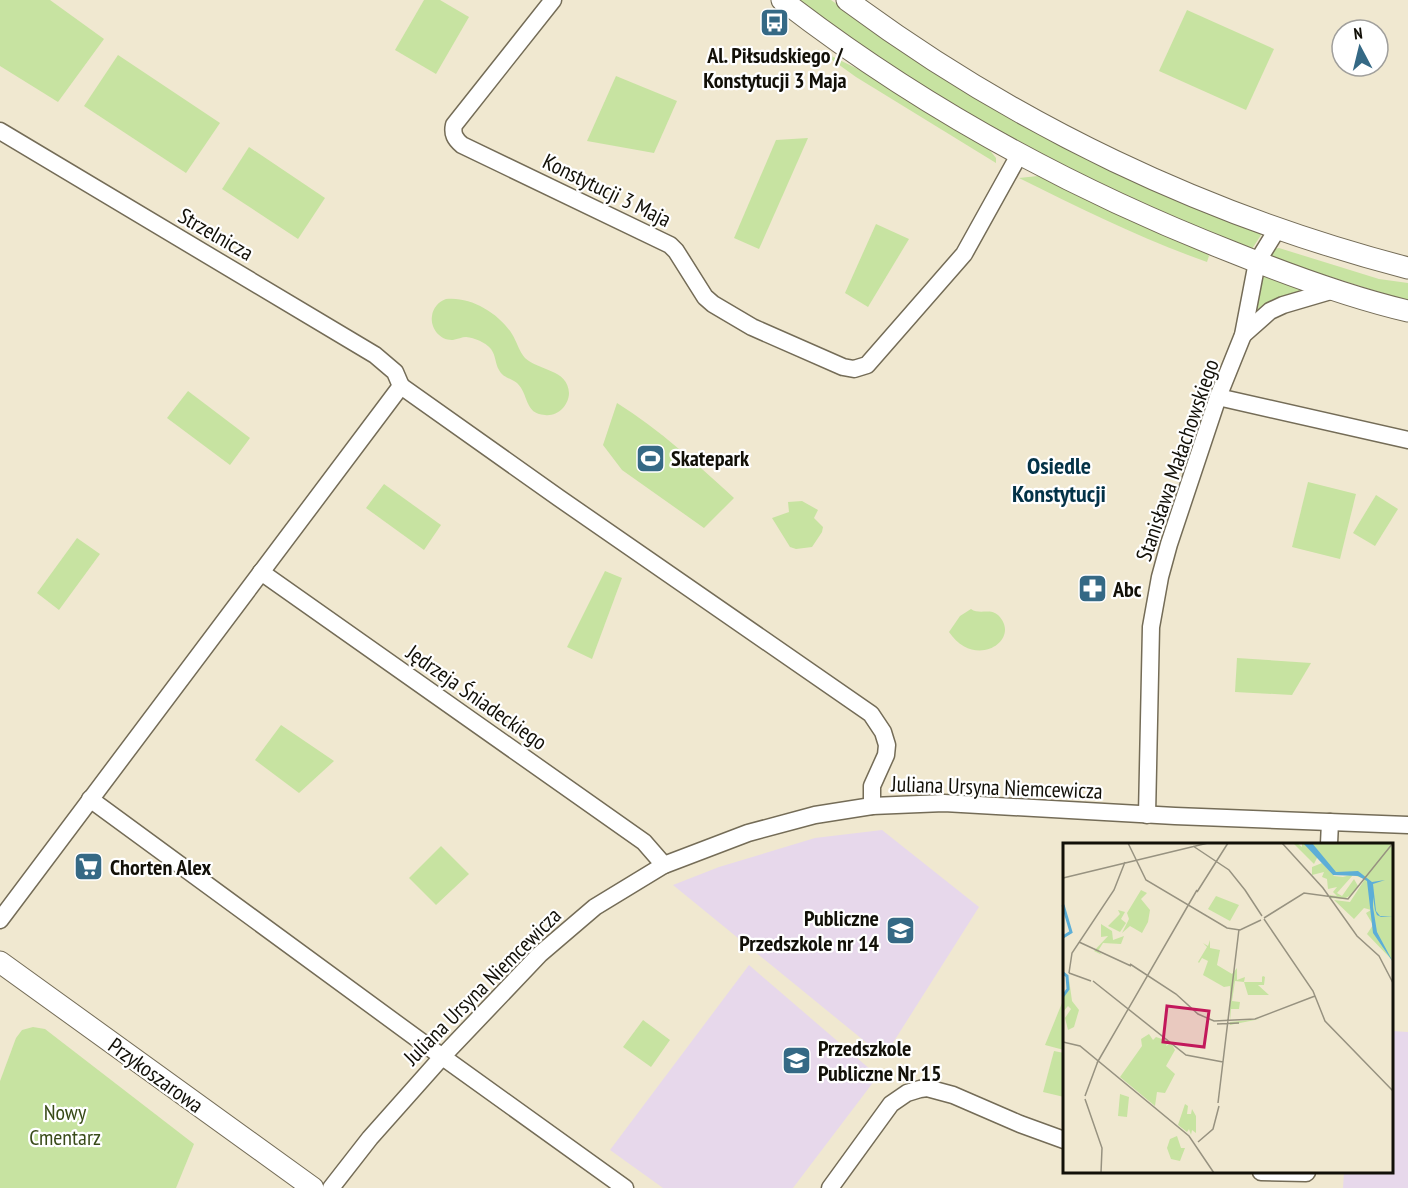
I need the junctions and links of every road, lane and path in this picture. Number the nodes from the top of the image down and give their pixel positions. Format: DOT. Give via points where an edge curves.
graph roads {
  1 [pos="553,0"];
  2 [pos="782,0"];
  3 [pos="847,0"];
  4 [pos="0,131"];
  5 [pos="1019,155"];
  6 [pos="1278,228"];
  7 [pos="1257,262"];
  8 [pos="1408,268"];
  9 [pos="1334,290"];
  10 [pos="1408,311"];
  11 [pos="1243,335"];
  12 [pos="401,386"];
  13 [pos="1218,397"];
  14 [pos="1408,440"];
  15 [pos="261,572"];
  16 [pos="90,799"];
  17 [pos="872,806"];
  18 [pos="1147,814"];
  19 [pos="1330,822"];
  20 [pos="1408,825"];
  21 [pos="1329,843"];
  22 [pos="664,865"];
  23 [pos="0,920"];
  24 [pos="0,962"];
  25 [pos="442,1057"];
  26 [pos="1063,1139"];
  27 [pos="312,1188"];
  28 [pos="331,1188"];
  29 [pos="625,1188"];
  30 [pos="830,1188"];
  1 -- 5 [label="street, Konstytucji 3 Maja" via="454,125 456,139 670,245 712,304 762,332 843,367 867,365 964,254"];
  2 -- 5 [label="street" via="883,72"];
  3 -- 6 [label="street" via="956,75 1036,122 1210,203"];
  4 -- 12 [label="street, Strzelnicza" via="368,350 394,372"];
  5 -- 7 [label="street" via="1179,233"];
  6 -- 7 [label="street, Stanisława Małachowskiego"];
  6 -- 8 [label="street"];
  7 -- 9 [label="street"];
  7 -- 11 [label="street, Stanisława Małachowskiego"];
  9 -- 10 [label="street"];
  9 -- 11 [label="street, Stanisława Małachowskiego" via="1270,311"];
  11 -- 13 [label="street, Stanisława Małachowskiego"];
  12 -- 15 [label="street"];
  12 -- 17 [label="street, Strzelnicza" via="871,714 887,745 872,786"];
  13 -- 14 [label="street"];
  13 -- 18 [label="street, Stanisława Małachowskiego" via="1169,544 1155,602"];
  15 -- 16 [label="street"];
  15 -- 22 [label="street, Jędrzeja Śniadeckiego" via="644,842"];
  16 -- 23 [label="street"];
  16 -- 25 [label="street"];
  17 -- 18 [label="street, Juliana Ursyna Niemcewicza" via="944,803"];
  17 -- 22 [label="street, Juliana Ursyna Niemcewicza" via="815,815 748,833"];
  18 -- 19 [label="street, Juliana Ursyna Niemcewicza"];
  19 -- 20 [label="street, Juliana Ursyna Niemcewicza"];
  19 -- 21 [label="street"];
  22 -- 25 [label="street, Juliana Ursyna Niemcewicza" via="595,906 548,947"];
  24 -- 27 [label="street, Przykoszarowa"];
  25 -- 28 [label="street, Juliana Ursyna Niemcewicza"];
  25 -- 29 [label="street"];
  26 -- 30 [label="street" via="953,1095 920,1089 899,1097 883,1112"];
}
